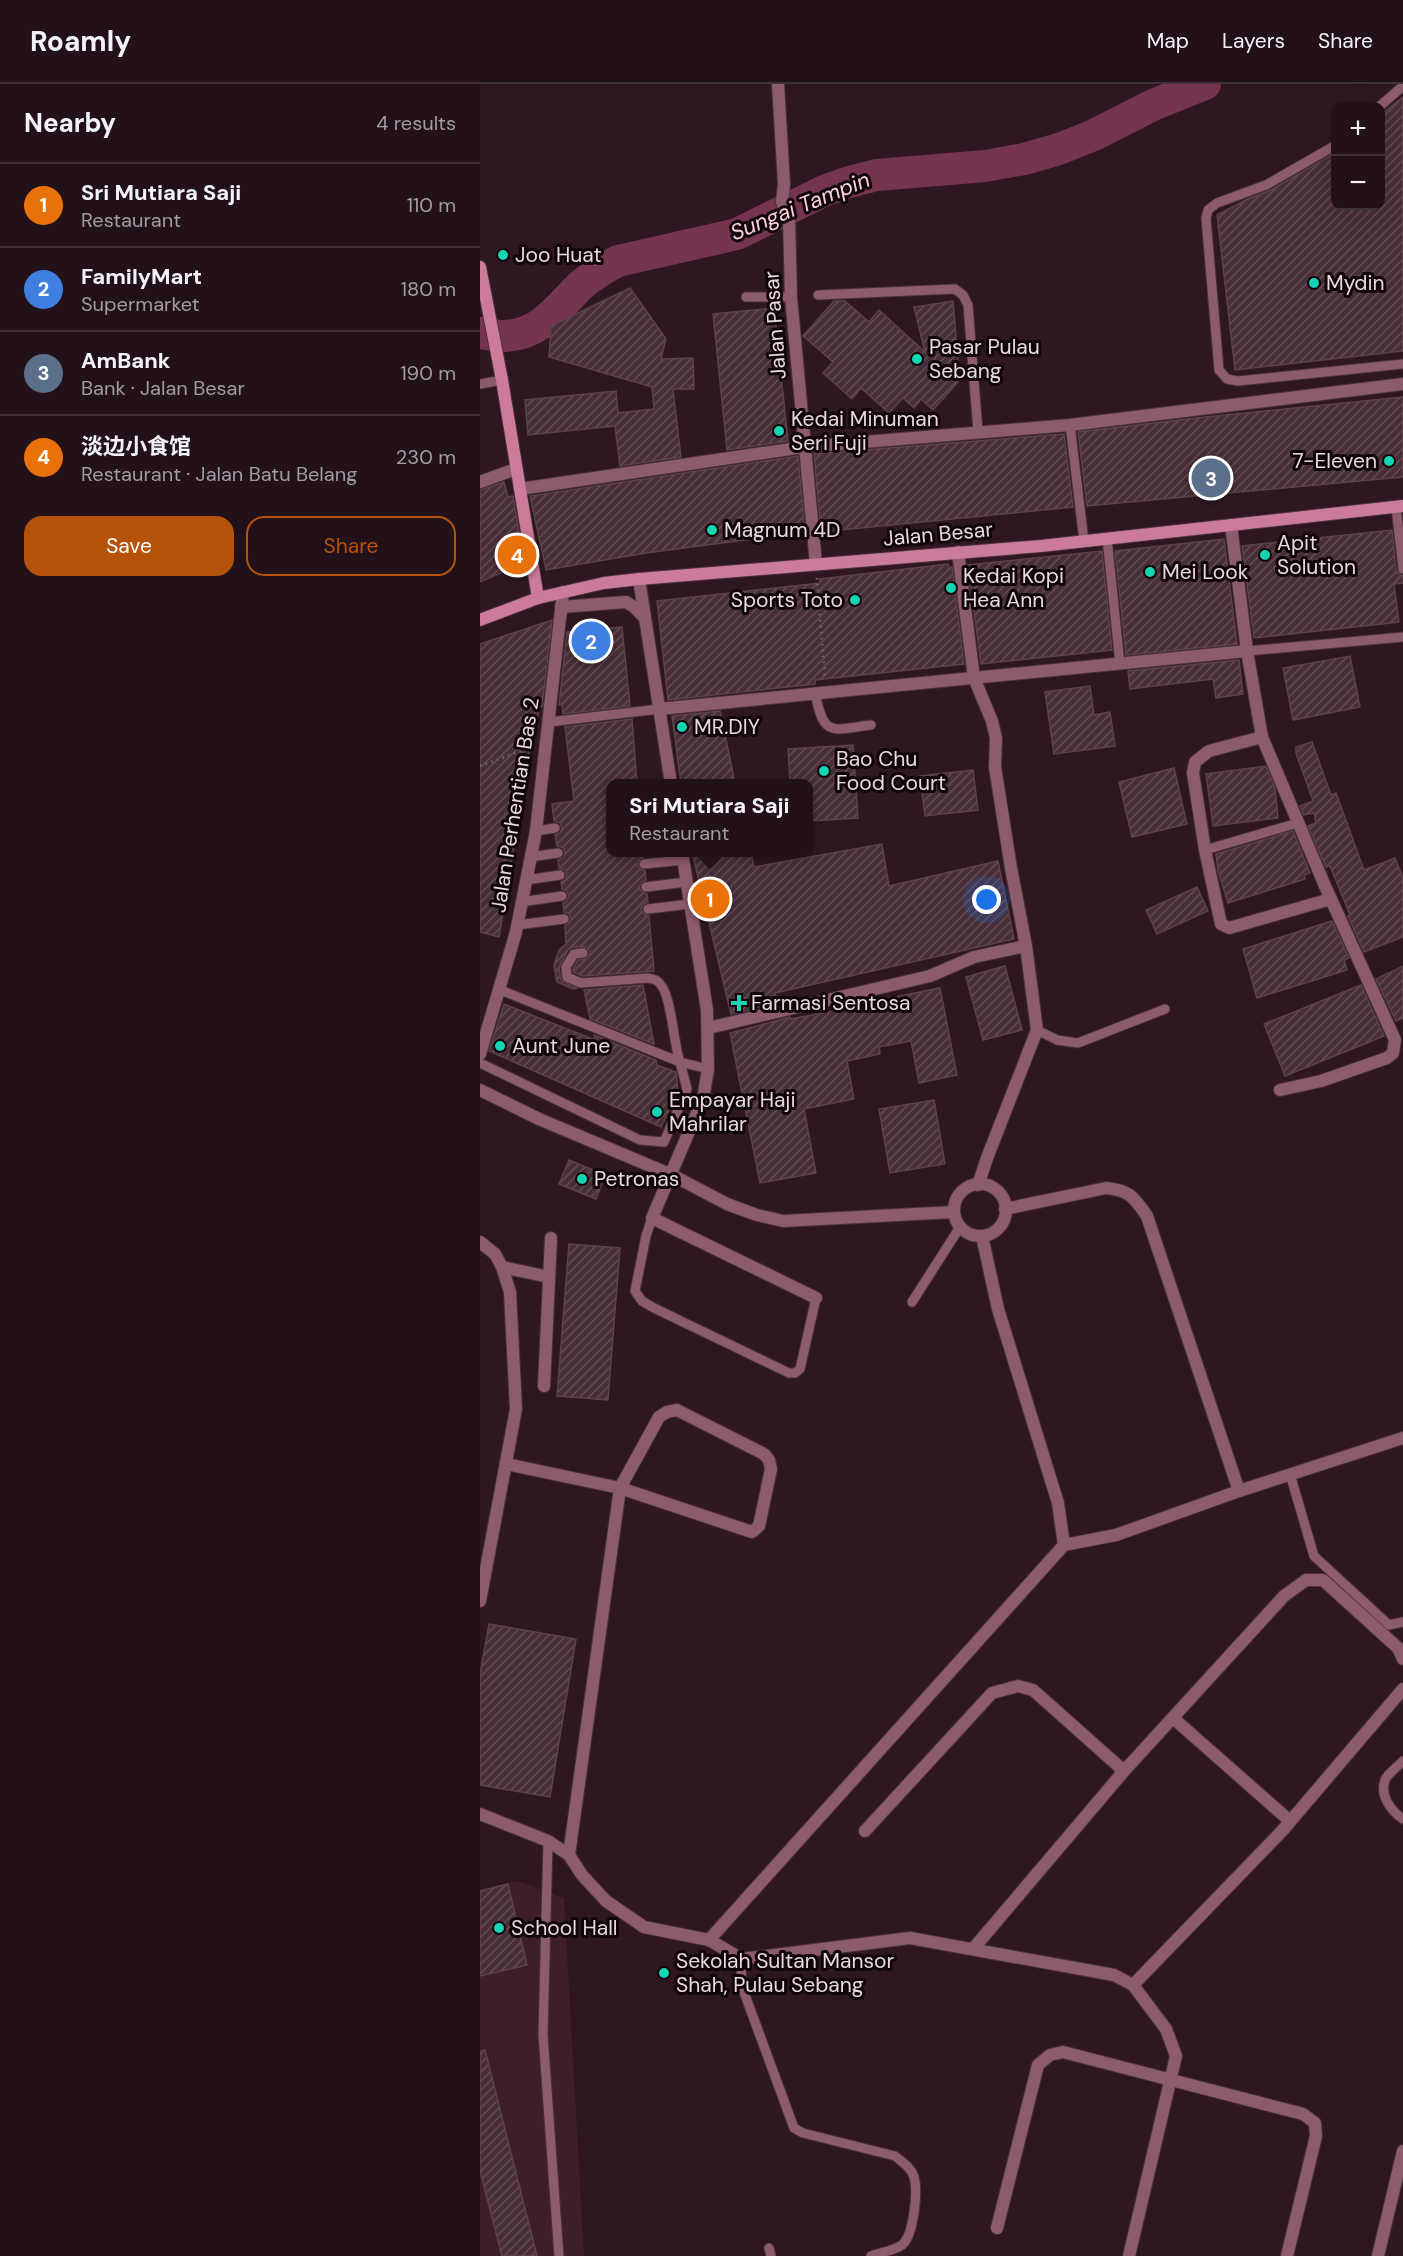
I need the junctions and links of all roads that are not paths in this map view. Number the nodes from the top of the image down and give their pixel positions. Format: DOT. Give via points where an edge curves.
graph roads {
  1 [pos="778,84"];
  2 [pos="1403,86"];
  3 [pos="1385,102"];
  4 [pos="1331,147"];
  5 [pos="481,273"];
  6 [pos="818,295"];
  7 [pos="746,297"];
  8 [pos="791,297"];
  9 [pos="1403,364"];
  10 [pos="502,380"];
  11 [pos="480,384"];
  12 [pos="1403,384"];
  13 [pos="1070,425"];
  14 [pos="978,432"];
  15 [pos="804,447"];
  16 [pos="516,469"];
  17 [pos="480,482"];
  18 [pos="520,489"];
  19 [pos="1400,507"];
  20 [pos="1231,525"];
  21 [pos="1107,538"];
  22 [pos="1084,541"];
  23 [pos="958,552"];
  24 [pos="816,564"];
  25 [pos="1403,569"];
  26 [pos="639,579"];
  27 [pos="563,592"];
  28 [pos="538,598"];
  29 [pos="561,606"];
  30 [pos="645,618"];
  31 [pos="480,620"];
  32 [pos="1403,637"];
  33 [pos="1247,651"];
  34 [pos="1120,664"];
  35 [pos="974,678"];
  36 [pos="820,693"];
  37 [pos="659,710"];
  38 [pos="549,722"];
  39 [pos="871,725"];
  40 [pos="1262,737"];
  41 [pos="670,779"];
  42 [pos="1298,823"];
  43 [pos="555,828"];
  44 [pos="536,831"];
  45 [pos="1205,850"];
  46 [pos="558,853"];
  47 [pos="530,857"];
  48 [pos="677,857"];
  49 [pos="682,857"];
  50 [pos="644,864"];
  51 [pos="560,875"];
  52 [pos="526,880"];
  53 [pos="686,882"];
  54 [pos="646,887"];
  55 [pos="562,896"];
  56 [pos="1331,899"];
  57 [pos="521,902"];
  58 [pos="690,904"];
  59 [pos="648,909"];
  60 [pos="564,919"];
  61 [pos="517,925"];
  62 [pos="1026,946"];
  63 [pos="583,953"];
  64 [pos="498,989"];
  65 [pos="1165,1009"];
  66 [pos="708,1028"];
  67 [pos="1037,1030"];
  68 [pos="480,1054"];
  69 [pos="680,1062"];
  70 [pos="480,1063"];
  71 [pos="708,1069"];
  72 [pos="480,1090"];
  73 [pos="1280,1090"];
  74 [pos="672,1175"];
  75 [pos="978,1185"];
  76 [pos="1005,1209"];
  77 [pos="954,1212"];
  78 [pos="652,1218"];
  79 [pos="960,1227"];
  80 [pos="982,1236"];
  81 [pos="551,1238"];
  82 [pos="480,1242"];
  83 [pos="502,1267"];
  84 [pos="549,1278"];
  85 [pos="816,1298"];
  86 [pos="912,1302"];
  87 [pos="544,1386"];
  88 [pos="1403,1438"];
  89 [pos="506,1464"];
  90 [pos="1290,1474"];
  91 [pos="620,1488"];
  92 [pos="1239,1491"];
  93 [pos="1064,1545"];
  94 [pos="480,1601"];
  95 [pos="1403,1622"];
  96 [pos="1403,1659"];
  97 [pos="1403,1689"];
  98 [pos="1173,1718"];
  99 [pos="1403,1761"];
  100 [pos="1124,1771"];
  101 [pos="480,1814"];
  102 [pos="1403,1819"];
  103 [pos="1290,1821"];
  104 [pos="865,1831"];
  105 [pos="548,1841"];
  106 [pos="568,1855"];
  107 [pos="709,1940"];
  108 [pos="973,1949"];
  109 [pos="742,1959"];
  110 [pos="1133,1985"];
  111 [pos="1171,2080"];
  112 [pos="1403,2151"];
  113 [pos="997,2228"];
  114 [pos="559,2256"];
  115 [pos="871,2256"];
  116 [pos="1130,2256"];
  117 [pos="1287,2256"];
  118 [pos="1378,2256"];
  1 -- 8 [label="street, Jalan Pasar" via="782,202 789,218"];
  2 -- 3 [label="lane"];
  4 -- 9 [label="lane" via="1266,185 1216,203 1208,210 1219,370 1227,379 1238,381"];
  5 -- 10 [label="street"];
  6 -- 14 [label="lane" via="955,289 963,295 968,305"];
  7 -- 8 [label="lane"];
  8 -- 15 [label="street, Jalan Pasar"];
  10 -- 11 [label="lane"];
  10 -- 16 [label="street"];
  12 -- 13 [label="street"];
  13 -- 14 [label="street"];
  13 -- 22 [label="lane"];
  14 -- 15 [label="street"];
  15 -- 18 [label="street"];
  15 -- 24 [label="street, Jalan Pasar"];
  16 -- 17 [label="street"];
  16 -- 18 [label="street"];
  18 -- 28 [label="street"];
  19 -- 20 [label="street, Jalan Besar"];
  19 -- 25 [label="lane"];
  20 -- 21 [label="street, Jalan Besar"];
  20 -- 33 [label="street"];
  21 -- 22 [label="street, Jalan Besar"];
  21 -- 34 [label="lane"];
  22 -- 23 [label="street, Jalan Besar"];
  23 -- 24 [label="street, Jalan Besar"];
  23 -- 35 [label="street"];
  24 -- 26 [label="street, Jalan Besar"];
  26 -- 27 [label="street, Jalan Besar"];
  26 -- 30 [label="street"];
  27 -- 28 [label="street, Jalan Besar"];
  27 -- 29 [label="street, Jalan Perhentian Bas 2"];
  28 -- 31 [label="street, Jalan Besar"];
  29 -- 30 [label="street" via="627,602"];
  29 -- 38 [label="street, Jalan Perhentian Bas 2"];
  30 -- 37 [label="street"];
  32 -- 33 [label="lane"];
  33 -- 34 [label="street"];
  33 -- 40 [label="street"];
  34 -- 35 [label="street"];
  35 -- 36 [label="street"];
  35 -- 62 [label="street" via="996,738 995,767"];
  36 -- 37 [label="street"];
  36 -- 39 [label="lane" via="819,716 827,727 833,730"];
  37 -- 38 [label="lane"];
  37 -- 41 [label="street"];
  38 -- 44 [label="street, Jalan Perhentian Bas 2"];
  40 -- 42 [label="street"];
  40 -- 45 [label="street" via="1209,751 1195,762 1193,772"];
  42 -- 45 [label="lane"];
  42 -- 56 [label="street"];
  43 -- 44 [label="lane"];
  44 -- 47 [label="street, Jalan Perhentian Bas 2"];
  45 -- 56 [label="street" via="1221,924 1229,928"];
  46 -- 47 [label="lane"];
  47 -- 52 [label="street, Jalan Perhentian Bas 2"];
  48 -- 50 [label="lane"];
  49 -- 53 [label="street"];
  51 -- 52 [label="lane"];
  52 -- 57 [label="street, Jalan Perhentian Bas 2"];
  53 -- 54 [label="lane"];
  53 -- 58 [label="street"];
  55 -- 57 [label="lane"];
  56 -- 73 [label="street" via="1395,1040 1393,1053 1321,1081"];
  57 -- 61 [label="street, Jalan Perhentian Bas 2"];
  58 -- 59 [label="lane"];
  58 -- 66 [label="street"];
  60 -- 61 [label="lane"];
  61 -- 64 [label="street, Jalan Perhentian Bas 2"];
  62 -- 66 [label="street" via="974,957 930,976"];
  62 -- 67 [label="street"];
  63 -- 69 [label="lane" via="574,954 566,967 567,977 581,983 648,978 659,981 667,993"];
  64 -- 68 [label="street, Jalan Perhentian Bas 2"];
  64 -- 69 [label="lane"];
  65 -- 67 [label="lane" via="1078,1043 1058,1041"];
  66 -- 71 [label="street"];
  67 -- 75 [label="street"];
  69 -- 70 [label="lane" via="687,1089 664,1142 640,1140"];
  69 -- 71 [label="lane"];
  71 -- 74 [label="street" via="703,1099"];
  72 -- 74 [label="street"];
  74 -- 77 [label="street" via="727,1204 783,1221"];
  74 -- 78 [label="street"];
  75 -- 76 [label="street" via="986,1185 1000,1194"];
  75 -- 77 [label="street" via="958,1196"];
  76 -- 80 [label="street" via="1005,1217 996,1230"];
  76 -- 92 [label="street" via="1106,1188 1132,1195 1147,1216"];
  77 -- 79 [label="street"];
  78 -- 85 [label="street"];
  78 -- 85 [label="lane" via="635,1292 654,1308 795,1373 800,1369"];
  79 -- 80 [label="street"];
  79 -- 86 [label="lane"];
  80 -- 93 [label="street" via="998,1309 1058,1503"];
  81 -- 84 [label="street"];
  82 -- 83 [label="street" via="495,1254"];
  83 -- 84 [label="street"];
  83 -- 89 [label="street" via="510,1292 516,1408"];
  84 -- 87 [label="street"];
  88 -- 90 [label="street"];
  89 -- 91 [label="street"];
  89 -- 94 [label="street"];
  90 -- 92 [label="street"];
  90 -- 95 [label="lane" via="1314,1556 1389,1625"];
  91 -- 91 [label="street" via="752,1532 759,1526 771,1469 764,1454 676,1410 659,1417"];
  91 -- 106 [label="street"];
  92 -- 93 [label="street" via="1116,1535"];
  93 -- 107 [label="street"];
  96 -- 98 [label="street" via="1398,1648 1323,1580 1306,1580 1284,1596"];
  97 -- 103 [label="street"];
  98 -- 100 [label="street"];
  98 -- 103 [label="street"];
  99 -- 102 [label="lane" via="1386,1779 1383,1791 1389,1806"];
  100 -- 104 [label="street" via="1033,1690 1018,1686 992,1693"];
  100 -- 108 [label="street"];
  101 -- 105 [label="street"];
  103 -- 110 [label="street"];
  105 -- 106 [label="street"];
  105 -- 114 [label="lane" via="543,2035"];
  106 -- 107 [label="street" via="606,1901 644,1927"];
  107 -- 109 [label="street"];
  108 -- 109 [label="street" via="909,1938"];
  108 -- 110 [label="street" via="1114,1976"];
  109 -- 115 [label="lane" via="741,1984 794,2128 895,2156 914,2177 914,2223 907,2239 901,2246"];
  110 -- 111 [label="street" via="1166,2029 1176,2056"];
  111 -- 113 [label="street" via="1063,2052 1050,2055 1038,2065"];
  111 -- 116 [label="street"];
  111 -- 117 [label="street" via="1303,2114 1315,2123 1316,2136"];
  112 -- 118 [label="street"];
}
